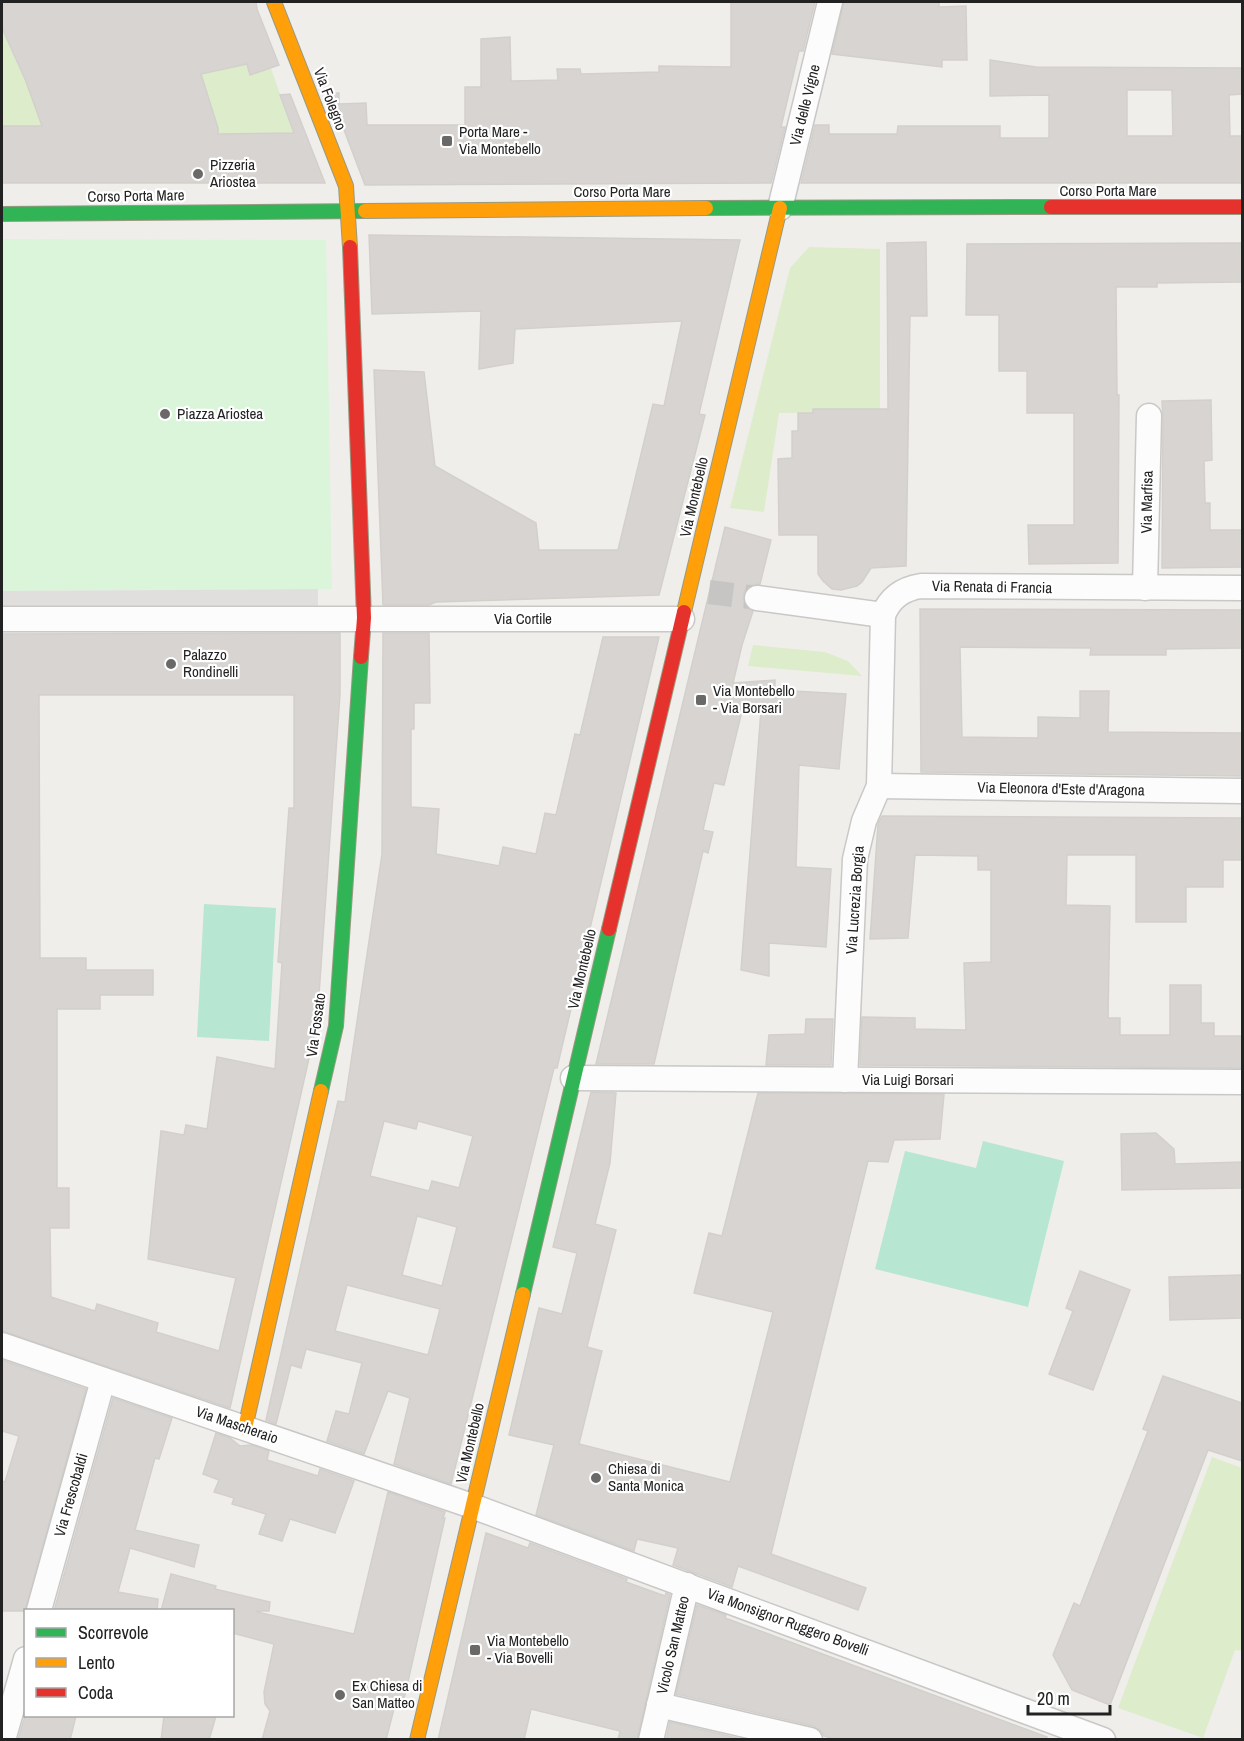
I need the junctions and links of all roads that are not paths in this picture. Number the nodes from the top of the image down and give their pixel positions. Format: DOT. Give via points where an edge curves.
graph roads {
  1 [pos="274,2"];
  2 [pos="830,2"];
  3 [pos="1242,207"];
  4 [pos="780,208"];
  5 [pos="349,210"];
  6 [pos="2,214"];
  7 [pos="1149,416"];
  8 [pos="1145,588"];
  9 [pos="1242,588"];
  10 [pos="757,598"];
  11 [pos="883,615"];
  12 [pos="364,618"];
  13 [pos="2,619"];
  14 [pos="682,619"];
  15 [pos="879,786"];
  16 [pos="1242,791"];
  17 [pos="573,1078"];
  18 [pos="845,1080"];
  19 [pos="1242,1082"];
  20 [pos="2,1345"];
  21 [pos="103,1380"];
  22 [pos="245,1428"];
  23 [pos="472,1506"];
  24 [pos="687,1585"];
  25 [pos="40,1609"];
  26 [pos="24,1666"];
  27 [pos="659,1705"];
  28 [pos="3,1740"];
  29 [pos="417,1740"];
  30 [pos="651,1740"];
  31 [pos="810,1740"];
  32 [pos="1103,1740"];
  1 -- 5 [label="street, Via Folegno" via="346,186"];
  2 -- 4 [label="street, Via delle Vigne"];
  3 -- 4 [label="street, Corso Porta Mare"];
  4 -- 5 [label="street, Corso Porta Mare"];
  4 -- 14 [label="street, Via Montebello" via="699,591"];
  5 -- 6 [label="street, Corso Porta Mare"];
  5 -- 12 [label="street"];
  7 -- 8 [label="street, Via Marfisa"];
  8 -- 9 [label="street, Via Renata di Francia"];
  8 -- 11 [label="street, Via Renata di Francia" via="921,586 894,598"];
  10 -- 11 [label="street"];
  11 -- 15 [label="street, Via Lucrezia Borgia"];
  12 -- 13 [label="street"];
  12 -- 14 [label="street, Via Cortile"];
  12 -- 22 [label="street, Via Fossato" via="336,1026"];
  14 -- 17 [label="street, Via Montebello"];
  15 -- 16 [label="street, Via Eleonora d'Este d'Aragona"];
  15 -- 18 [label="street, Via Lucrezia Borgia" via="864,820 855,859"];
  17 -- 18 [label="street, Via Luigi Borsari"];
  17 -- 23 [label="street, Via Montebello"];
  18 -- 19 [label="street, Via Luigi Borsari"];
  20 -- 21 [label="street, Via Mascheraio"];
  21 -- 22 [label="street, Via Mascheraio"];
  21 -- 25 [label="street, Via Frescobaldi"];
  22 -- 23 [label="street, Via Mascheraio"];
  23 -- 24 [label="street, Via Monsignor Ruggero Bovelli"];
  23 -- 29 [label="street, Via Montebello"];
  24 -- 27 [label="street, Vicolo San Matteo"];
  24 -- 32 [label="street, Via Monsignor Ruggero Bovelli"];
  26 -- 28 [label="street"];
  27 -- 30 [label="street, Vicolo San Matteo"];
  27 -- 31 [label="street, Vicolo San Matteo"];
}
